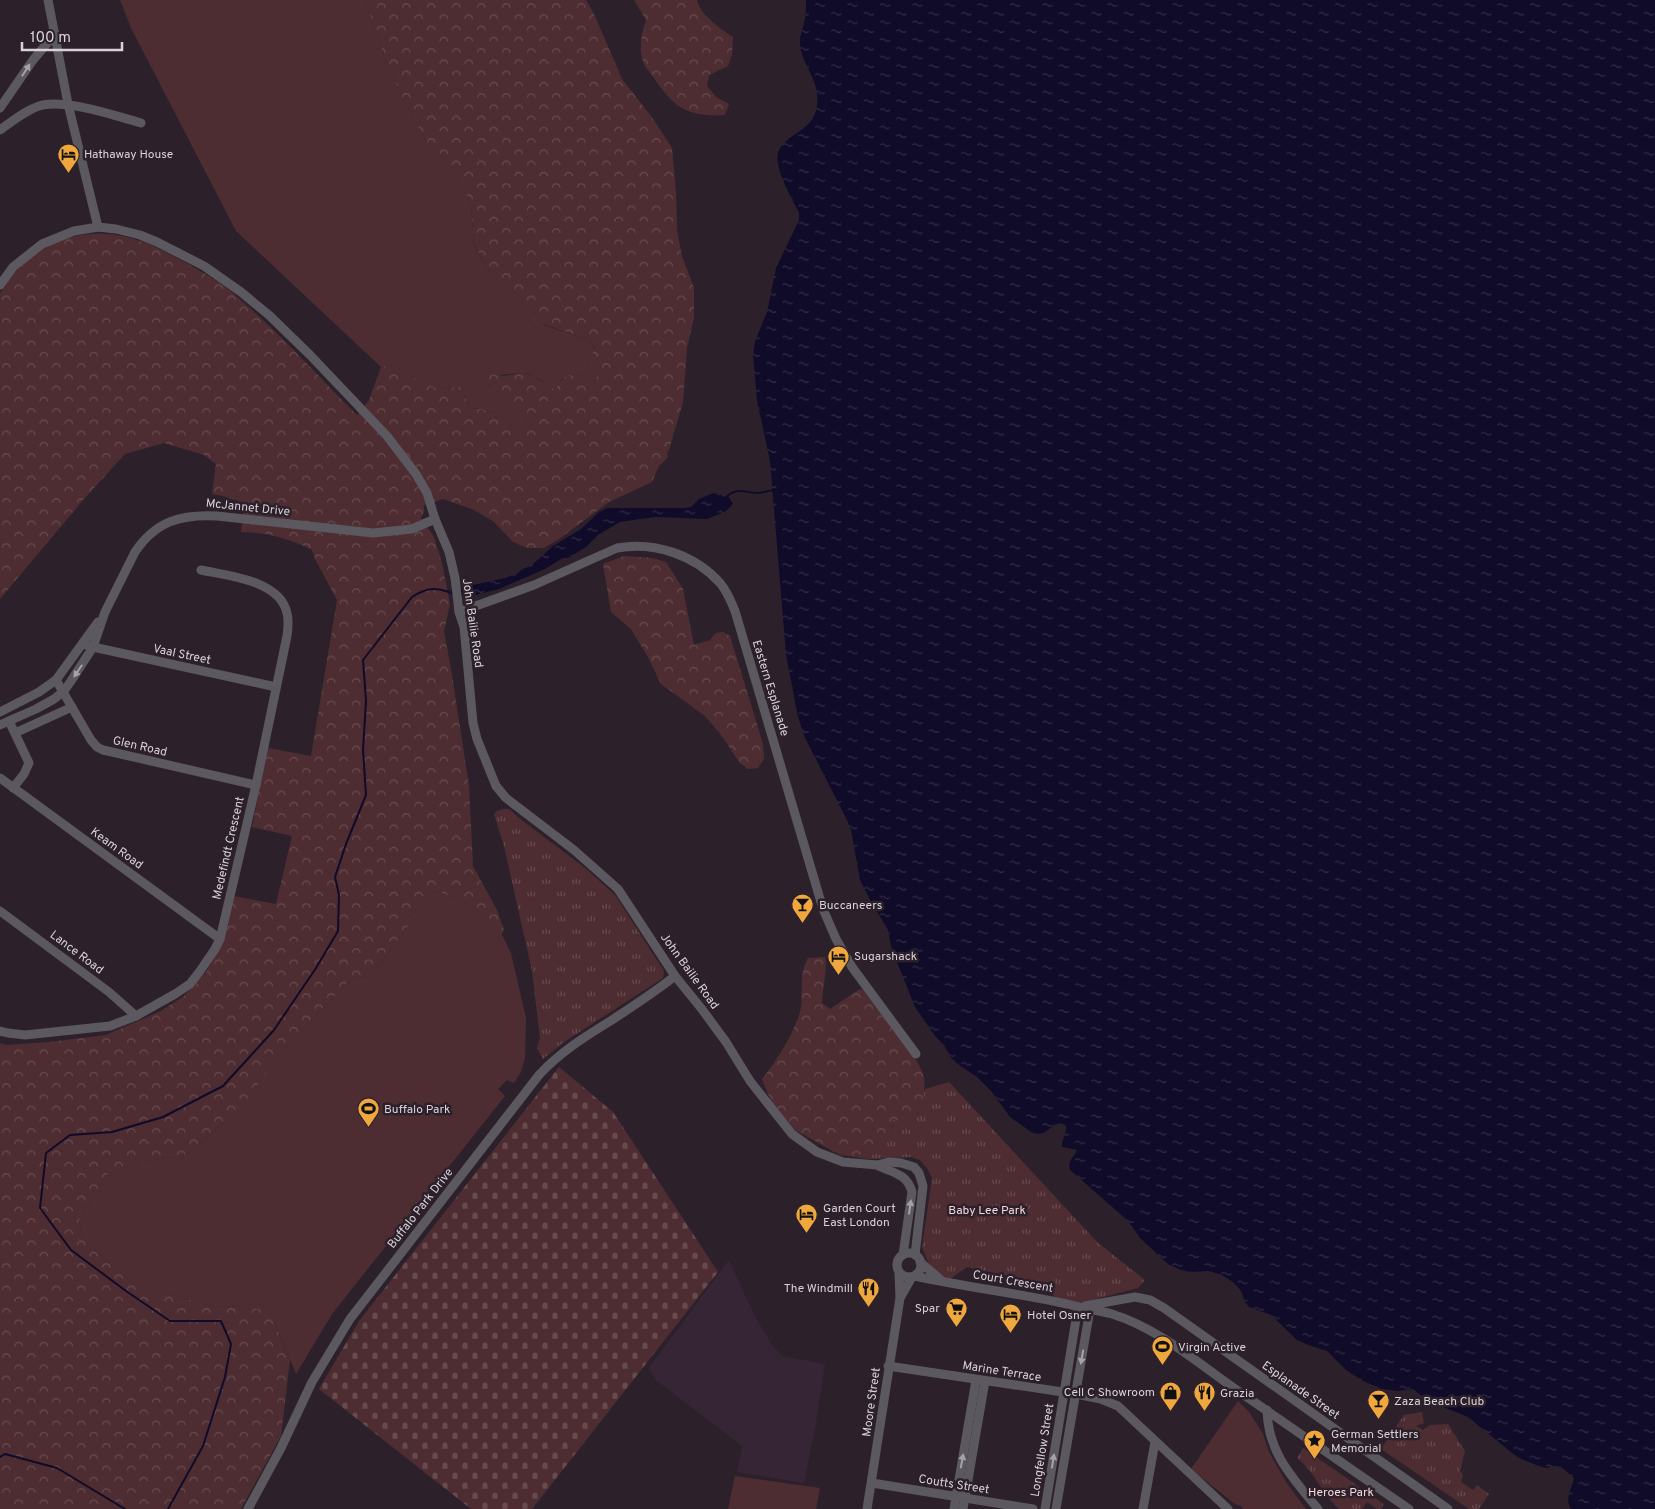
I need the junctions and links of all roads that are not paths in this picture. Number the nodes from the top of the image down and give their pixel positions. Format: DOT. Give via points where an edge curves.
graph roads {
  1 [pos="48,0"];
  2 [pos="55,34"];
  3 [pos="68,104"];
  4 [pos="0,108"];
  5 [pos="141,123"];
  6 [pos="0,130"];
  7 [pos="98,227"];
  8 [pos="0,285"];
  9 [pos="435,519"];
  10 [pos="200,570"];
  11 [pos="458,607"];
  12 [pos="105,612"];
  13 [pos="83,644"];
  14 [pos="93,647"];
  15 [pos="56,680"];
  16 [pos="276,687"];
  17 [pos="64,691"];
  18 [pos="72,707"];
  19 [pos="0,712"];
  20 [pos="4,723"];
  21 [pos="15,734"];
  22 [pos="0,778"];
  23 [pos="256,785"];
  24 [pos="13,788"];
  25 [pos="0,911"];
  26 [pos="220,939"];
  27 [pos="675,976"];
  28 [pos="136,1016"];
  29 [pos="0,1031"];
  30 [pos="916,1054"];
  31 [pos="877,1165"];
  32 [pos="903,1255"];
  33 [pos="917,1258"];
  34 [pos="900,1273"];
  35 [pos="913,1276"];
  36 [pos="943,1282"];
  37 [pos="900,1298"];
  38 [pos="1078,1307"];
  39 [pos="1090,1309"];
  40 [pos="888,1366"];
  41 [pos="980,1380"];
  42 [pos="1064,1393"];
  43 [pos="1076,1394"];
  44 [pos="1267,1410"];
  45 [pos="1155,1442"];
  46 [pos="872,1483"];
  47 [pos="960,1498"];
  48 [pos="1439,1506"];
  49 [pos="248,1509"];
  50 [pos="867,1509"];
  51 [pos="954,1509"];
  52 [pos="963,1509"];
  53 [pos="1033,1509"];
  54 [pos="1045,1509"];
  55 [pos="1056,1509"];
  56 [pos="1143,1509"];
  57 [pos="1228,1509"];
  58 [pos="1318,1509"];
  59 [pos="1409,1509"];
  60 [pos="1448,1509"];
  1 -- 2 [label="street"];
  2 -- 3 [label="street"];
  4 -- 2 [label="street, one-way" via="32,60"];
  3 -- 5 [label="street"];
  3 -- 6 [label="street" via="37,106"];
  3 -- 7 [label="street"];
  7 -- 8 [label="street, John Bailie Road" via="74,231 42,244 13,267"];
  7 -- 9 [label="street, John Bailie Road" via="140,235 157,242 224,279 270,316 387,436 427,493"];
  9 -- 11 [label="street, John Bailie Road" via="449,552"];
  9 -- 12 [label="street, McJannet Drive" via="412,529 373,533 217,516 180,518 154,531 142,543"];
  10 -- 16 [label="street, Medefindt Crescent" via="259,584 270,589 285,605 288,630"];
  11 -- 27 [label="street, John Bailie Road" via="464,628 473,723 496,786 506,798 574,850 618,889"];
  11 -- 30 [label="street, Eastern Esplanade" via="534,585 617,548 630,546 680,554 721,584 735,611 823,909 852,967"];
  12 -- 13 [label="street, McJannet Drive"];
  12 -- 14 [label="street, McJannet Drive"];
  13 -- 14 [label="street, Vaal Street"];
  13 -- 15 [label="street, McJannet Drive"];
  14 -- 16 [label="street, Vaal Street"];
  14 -- 17 [label="street, McJannet Drive, one-way"];
  15 -- 17 [label="street, Glen Road"];
  15 -- 19 [label="street, McJannet Drive"];
  16 -- 23 [label="street, Medefindt Crescent"];
  17 -- 18 [label="street, Glen Road"];
  17 -- 20 [label="street, McJannet Drive"];
  18 -- 21 [label="street"];
  18 -- 23 [label="street, Glen Road" via="91,740 103,750"];
  20 -- 21 [label="street"];
  21 -- 24 [label="street" via="29,763"];
  22 -- 24 [label="street, Keam Road"];
  23 -- 26 [label="street, Medefindt Crescent"];
  24 -- 26 [label="street, Keam Road"];
  25 -- 28 [label="street, Lance Road" via="110,992"];
  26 -- 28 [label="street, Medefindt Crescent" via="190,984"];
  27 -- 31 [label="street, John Bailie Road" via="792,1134 831,1158"];
  27 -- 49 [label="street, Buffalo Park Drive" via="564,1051 539,1075 350,1318 312,1382"];
  28 -- 29 [label="street, Medefindt Crescent" via="110,1026 25,1035"];
  32 -- 31 [label="street, John Bailie Road, one-way" via="912,1192 909,1182 901,1175"];
  31 -- 33 [label="street, John Bailie Road" via="901,1164 914,1167 919,1174 923,1186"];
  32 -- 33 [label="street" via="910,1253"];
  32 -- 34 [label="street" via="897,1262"];
  33 -- 35 [label="street" via="920,1268"];
  33 -- 36 [label="street"];
  34 -- 35 [label="street" via="906,1277"];
  34 -- 37 [label="street, Moore Street"];
  35 -- 36 [label="street, Court Crescent"];
  35 -- 37 [label="street, Moore Street"];
  36 -- 38 [label="street, Court Crescent"];
  37 -- 40 [label="street, Moore Street"];
  38 -- 39 [label="street, Court Crescent"];
  38 -- 42 [label="street, Longfellow Street"];
  38 -- 48 [label="street, Esplanade Street" via="1135,1297 1150,1300"];
  39 -- 43 [label="street, Longfellow Street, one-way"];
  39 -- 44 [label="street, Court Crescent" via="1143,1327"];
  40 -- 41 [label="street, Marine Terrace"];
  40 -- 46 [label="street, Moore Street"];
  41 -- 42 [label="street, Marine Terrace"];
  41 -- 47 [label="street"];
  42 -- 43 [label="street, Marine Terrace"];
  54 -- 42 [label="street, Longfellow Street, one-way"];
  43 -- 45 [label="street, Marine Terrace" via="1118,1406"];
  43 -- 55 [label="street, Longfellow Street"];
  44 -- 58 [label="street" via="1267,1427 1276,1452"];
  44 -- 59 [label="street, Court Crescent"];
  45 -- 56 [label="street"];
  45 -- 57 [label="street, Marine Terrace"];
  46 -- 47 [label="street, Coutts Street"];
  46 -- 50 [label="street, Moore Street"];
  47 -- 51 [label="street"];
  47 -- 52 [label="street"];
  47 -- 53 [label="street, Coutts Street"];
  48 -- 60 [label="street, Esplanade Street"];
}
